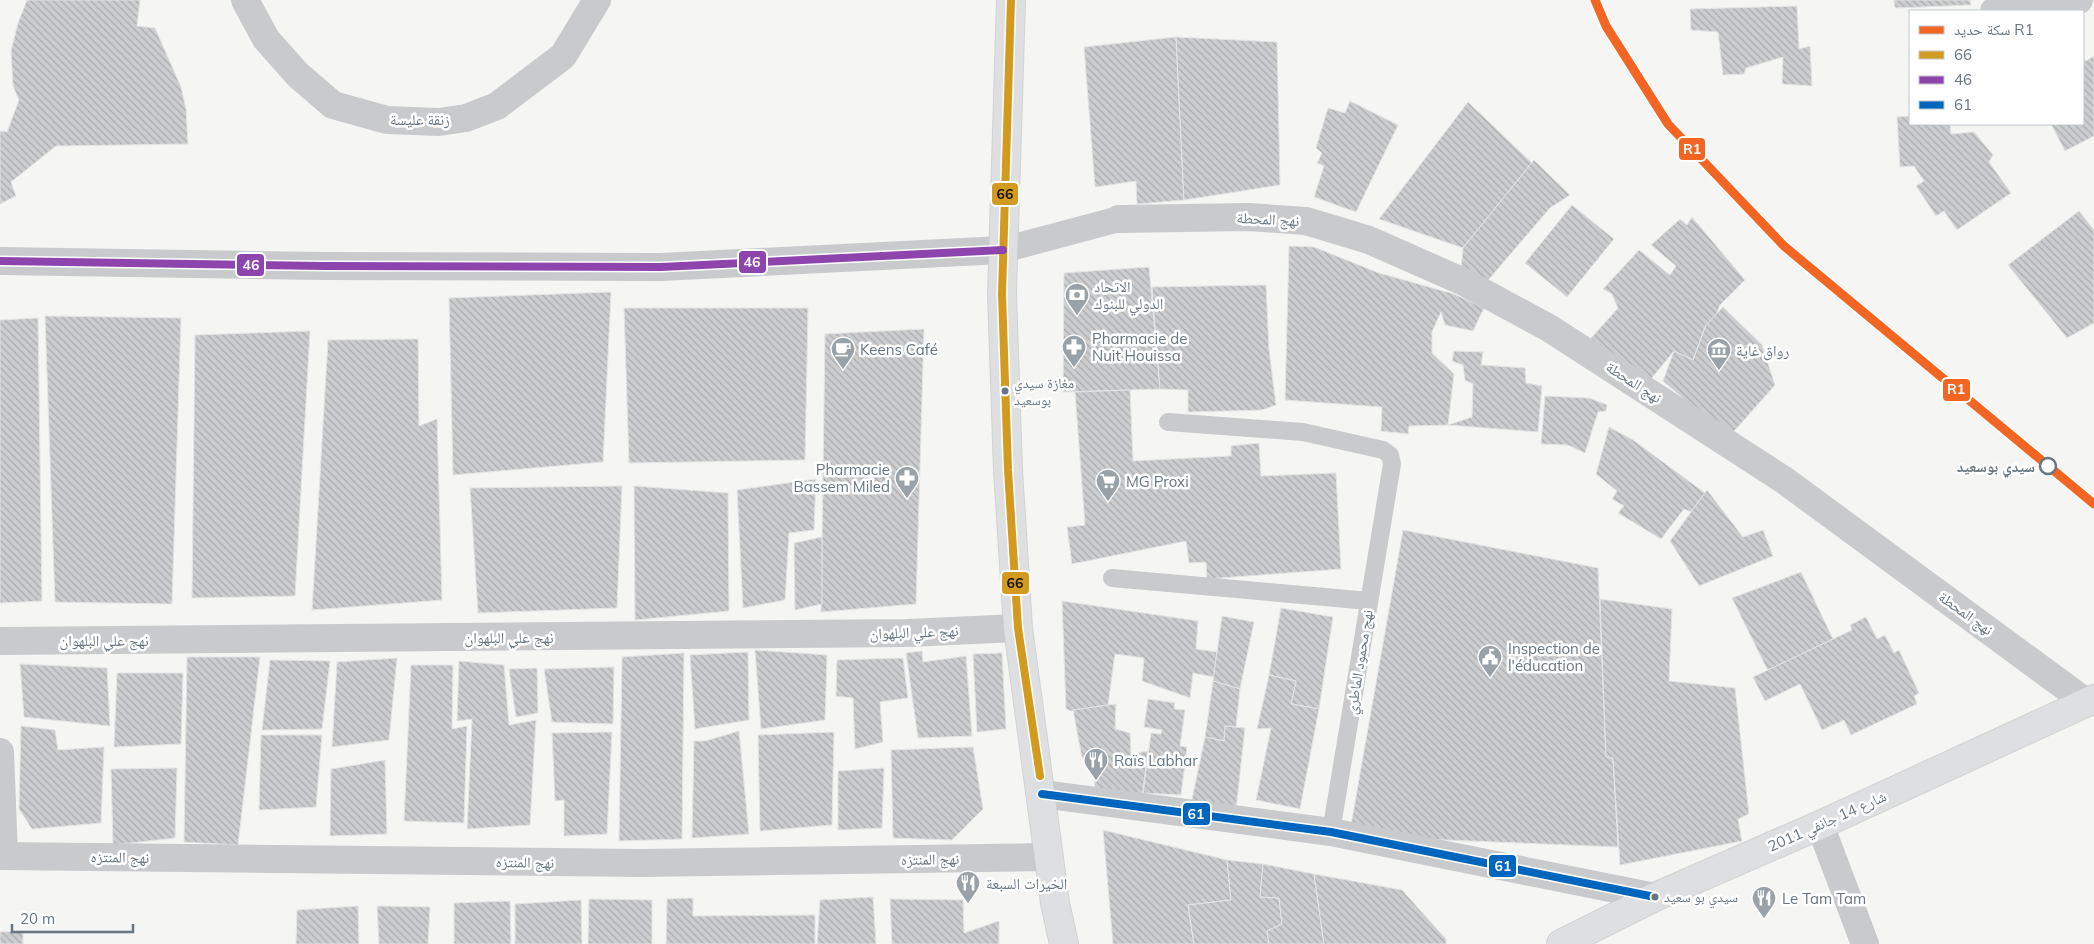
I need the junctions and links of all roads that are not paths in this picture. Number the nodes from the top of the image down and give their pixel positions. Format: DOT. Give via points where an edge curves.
graph roads {
  1 [pos="245,0"];
  2 [pos="597,0"];
  3 [pos="1011,0"];
  4 [pos="2079,0"];
  5 [pos="2002,10"];
  6 [pos="1118,219"];
  7 [pos="1003,250"];
  8 [pos="0,261"];
  9 [pos="1168,422"];
  10 [pos="1112,578"];
  11 [pos="1369,602"];
  12 [pos="1018,628"];
  13 [pos="0,641"];
  14 [pos="2090,701"];
  15 [pos="0,752"];
  16 [pos="1042,794"];
  17 [pos="1820,825"];
  18 [pos="1332,832"];
  19 [pos="2,856"];
  20 [pos="1049,857"];
  21 [pos="1655,897"];
  22 [pos="1064,944"];
  23 [pos="1561,944"];
  24 [pos="1865,944"];
  1 -- 2 [label="street, زنقة عليسة" via="266,39 298,75 333,105 387,120 439,122 466,118 497,106 563,56"];
  3 -- 7 [label="main road"];
  4 -- 5 [label="street"];
  6 -- 7 [label="street"];
  6 -- 14 [label="street, نهج المحطة" via="1248,217 1306,221 1369,240 1464,282 1556,332 1784,480"];
  7 -- 8 [label="street" via="661,266 325,266"];
  7 -- 12 [label="main road" via="1008,470"];
  9 -- 11 [label="lane, نهج محمود الماطري" via="1302,432 1383,450 1390,455 1392,464"];
  10 -- 11 [label="lane"];
  11 -- 18 [label="lane, نهج محمود الماطري"];
  12 -- 13 [label="street, نهج علي البلهوان" via="908,633"];
  12 -- 16 [label="main road"];
  14 -- 17 [label="main road, شارع 14 جانفي 2011"];
  15 -- 19 [label="street"];
  16 -- 18 [label="street"];
  16 -- 20 [label="main road"];
  17 -- 21 [label="main road, شارع 14 جانفي 2011"];
  17 -- 24 [label="street"];
  18 -- 21 [label="street"];
  19 -- 20 [label="street, نهج المنتزه" via="631,863"];
  20 -- 22 [label="main road"];
  21 -- 23 [label="main road, شارع 14 جانفي 2011"];
}
